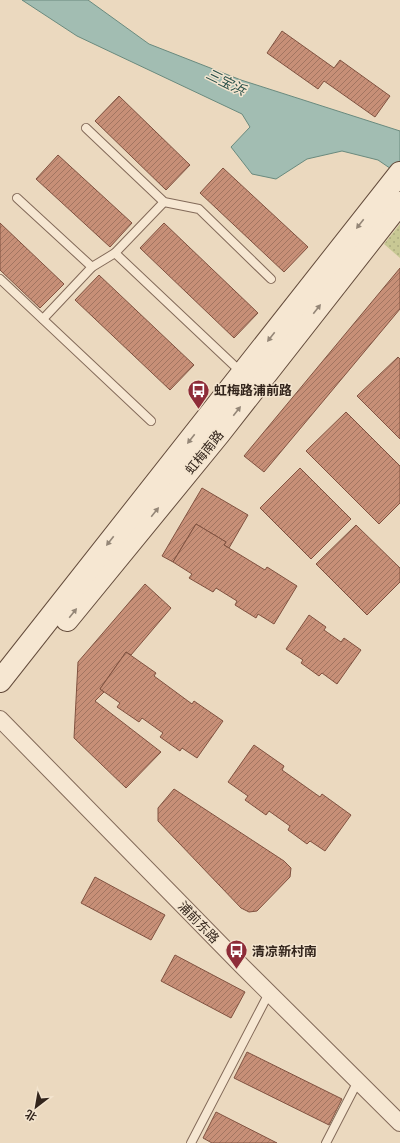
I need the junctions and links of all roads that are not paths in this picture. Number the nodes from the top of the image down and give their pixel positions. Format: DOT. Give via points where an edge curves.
graph roads {
  1 [pos="86,128"];
  2 [pos="400,173"];
  3 [pos="17,198"];
  4 [pos="392,198"];
  5 [pos="164,202"];
  6 [pos="115,253"];
  7 [pos="92,267"];
  8 [pos="0,279"];
  9 [pos="271,279"];
  10 [pos="43,319"];
  11 [pos="243,373"];
  12 [pos="151,420"];
  13 [pos="0,681"];
  14 [pos="0,692"];
  15 [pos="0,719"];
  16 [pos="269,993"];
  17 [pos="358,1081"];
  18 [pos="400,1122"];
  19 [pos="191,1143"];
  20 [pos="326,1143"];
  1 -- 5 [label="lane"];
  2 -- 4 [label="street"];
  3 -- 7 [label="lane"];
  4 -- 11 [label="street, 虹梅南路, one-way"];
  14 -- 4 [label="street, 虹梅南路, one-way" via="16,683 200,458"];
  5 -- 6 [label="lane"];
  5 -- 9 [label="lane" via="200,209"];
  6 -- 7 [label="lane"];
  6 -- 11 [label="lane"];
  7 -- 10 [label="lane"];
  8 -- 10 [label="lane"];
  10 -- 12 [label="lane"];
  11 -- 13 [label="street, 虹梅南路, one-way"];
  15 -- 16 [label="street, 浦前东路"];
  16 -- 17 [label="street, 浦前东路"];
  16 -- 19 [label="lane"];
  17 -- 18 [label="street, 浦前东路"];
  17 -- 20 [label="lane"];
}
